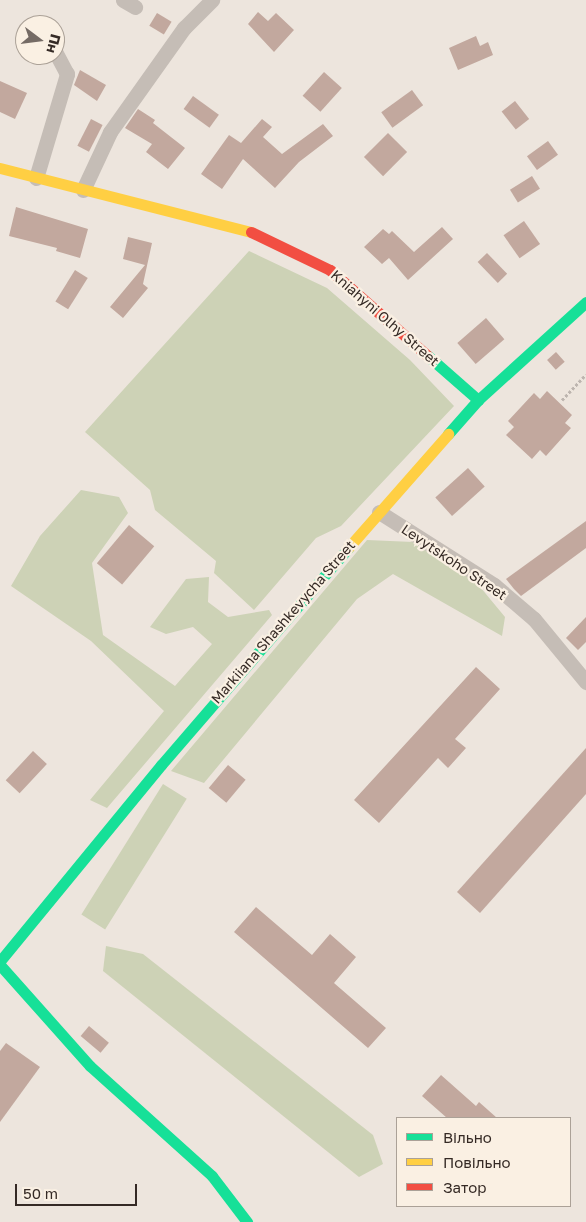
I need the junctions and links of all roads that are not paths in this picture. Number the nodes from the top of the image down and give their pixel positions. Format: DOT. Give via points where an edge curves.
graph roads {
  1 [pos="212,0"];
  2 [pos="62,65"];
  3 [pos="0,168"];
  4 [pos="36,178"];
  5 [pos="83,190"];
  6 [pos="586,302"];
  7 [pos="478,400"];
  8 [pos="379,512"];
  9 [pos="586,682"];
  10 [pos="0,961"];
  11 [pos="0,965"];
  12 [pos="247,1222"];
  1 -- 5 [label="street" via="184,28 110,132"];
  2 -- 4 [label="street" via="66,74"];
  3 -- 4 [label="street, Kniahyni Olhy Street"];
  4 -- 5 [label="street, Kniahyni Olhy Street"];
  5 -- 7 [label="street, Kniahyni Olhy Street" via="254,233 330,270"];
  6 -- 7 [label="street, Markiiana Shashkevycha Street"];
  7 -- 8 [label="street, Markiiana Shashkevycha Street"];
  8 -- 9 [label="street, Levytskoho Street" via="494,586 534,619"];
  8 -- 10 [label="street, Markiiana Shashkevycha Street" via="161,765"];
  11 -- 12 [label="street" via="90,1066 212,1176"];
}
